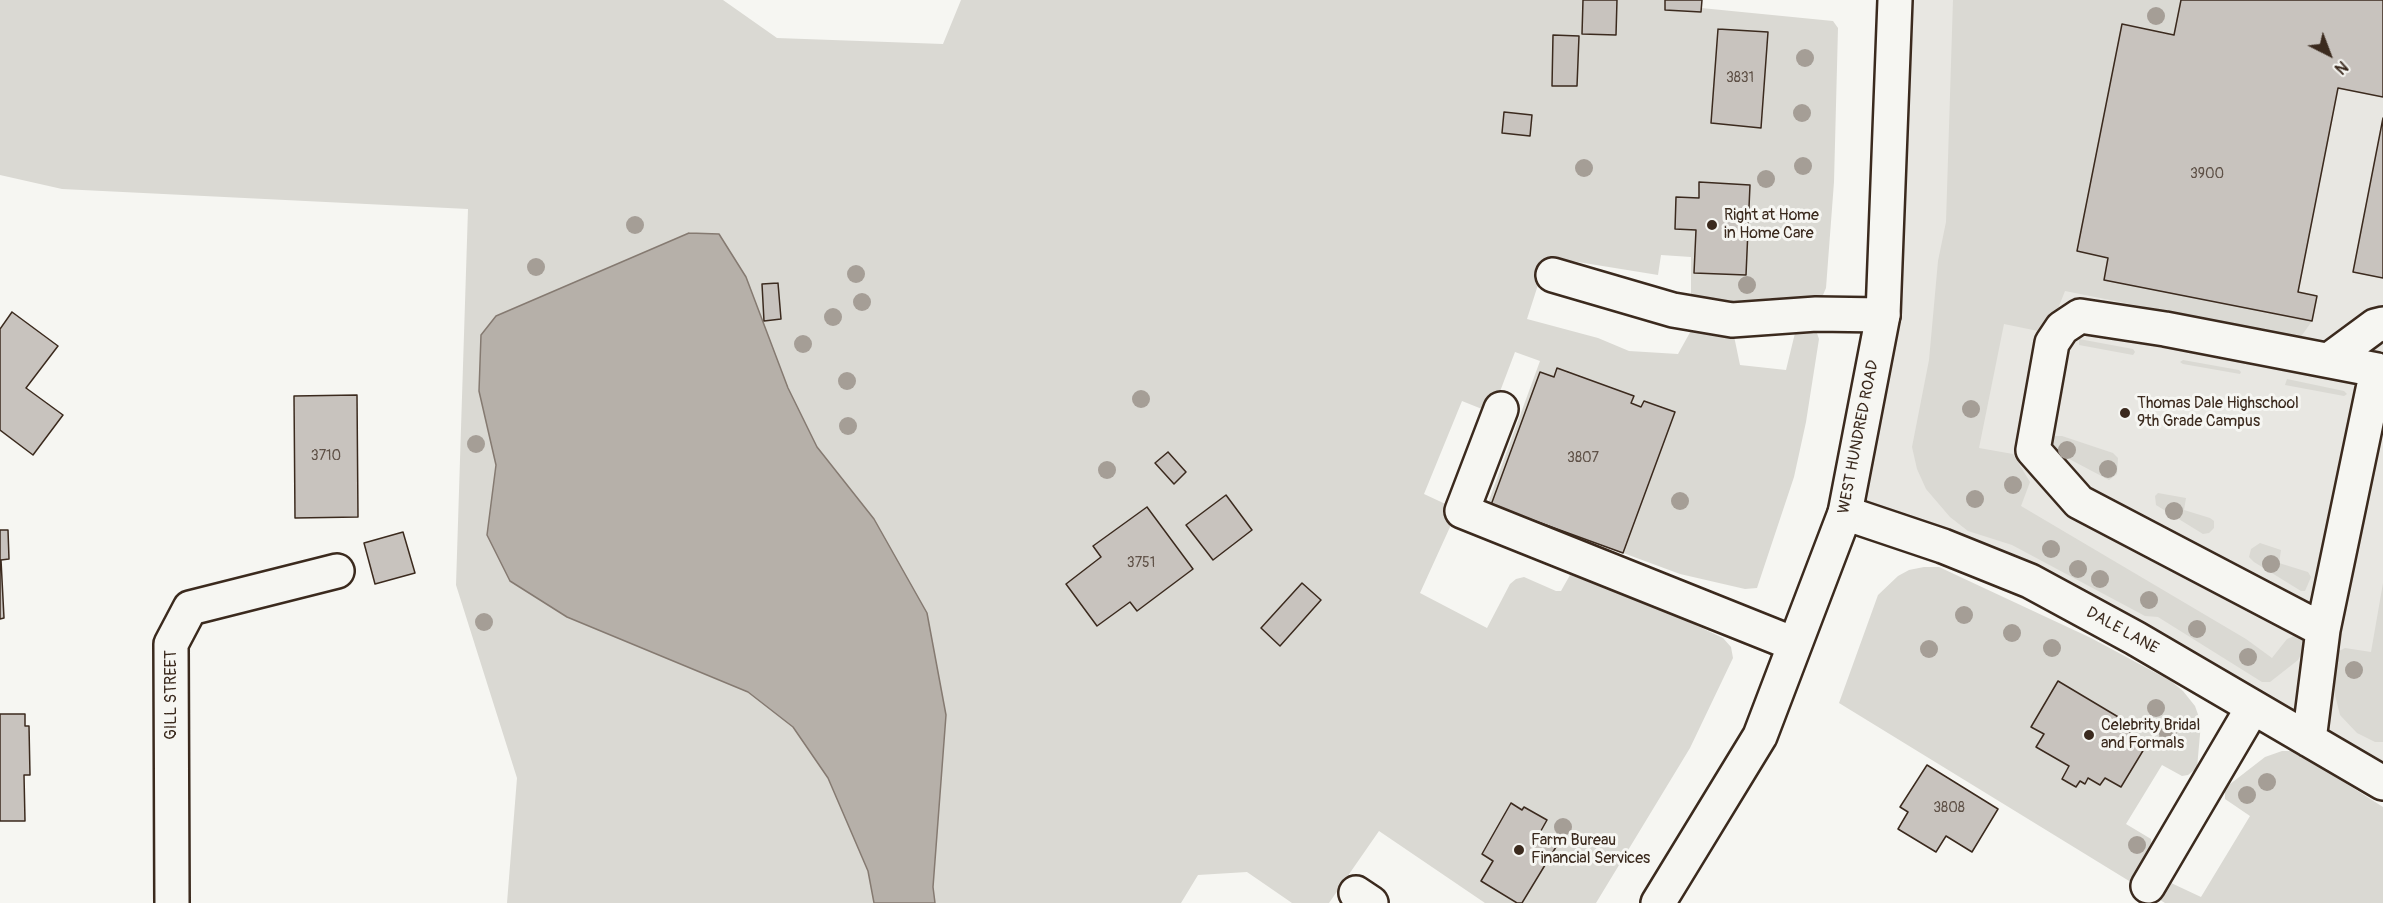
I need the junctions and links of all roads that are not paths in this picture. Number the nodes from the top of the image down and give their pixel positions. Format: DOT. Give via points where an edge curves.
graph roads {
  1 [pos="1894,0"];
  2 [pos="1554,274"];
  3 [pos="1883,315"];
  4 [pos="2383,324"];
  5 [pos="2329,360"];
  6 [pos="1501,409"];
  7 [pos="1845,513"];
  8 [pos="338,571"];
  9 [pos="2324,630"];
  10 [pos="1794,644"];
  11 [pos="2253,706"];
  12 [pos="2309,740"];
  13 [pos="2383,783"];
  14 [pos="2148,886"];
  15 [pos="172,903"];
  16 [pos="1658,903"];
  1 -- 3 [label="street, WEST HUNDRED ROAD"];
  2 -- 3 [label="street" via="1673,310 1732,320 1816,314"];
  3 -- 7 [label="street, WEST HUNDRED ROAD"];
  4 -- 5 [label="street"];
  5 -- 9 [label="street" via="2377,370"];
  5 -- 9 [label="street" via="2080,316 2062,328 2052,343 2033,450 2079,502"];
  6 -- 10 [label="street" via="1462,511"];
  7 -- 10 [label="street, WEST HUNDRED ROAD"];
  7 -- 11 [label="street, DALE LANE" via="2030,581"];
  8 -- 15 [label="street, GILL STREET" via="190,608 171,644"];
  9 -- 12 [label="street"];
  10 -- 16 [label="street, WEST HUNDRED ROAD" via="1760,735"];
  11 -- 12 [label="street, DALE LANE"];
  11 -- 14 [label="street"];
  12 -- 13 [label="street, DALE LANE"];
}
